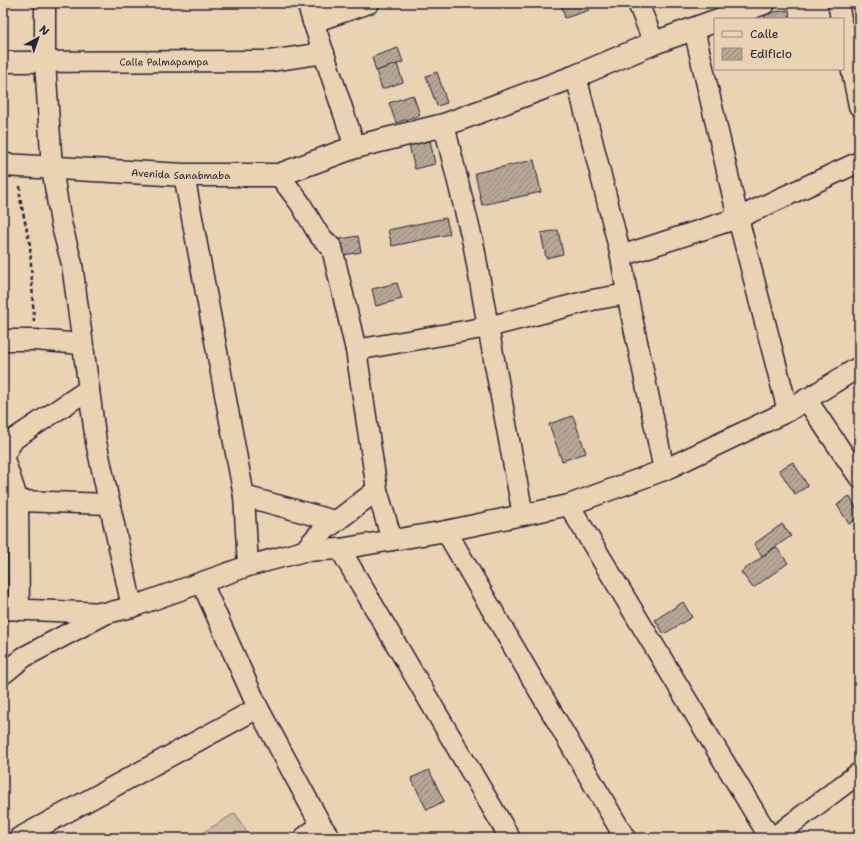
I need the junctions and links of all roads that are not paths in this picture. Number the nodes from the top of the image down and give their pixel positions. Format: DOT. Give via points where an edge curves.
graph roads {
  1 [pos="45,3"];
  2 [pos="307,3"];
  3 [pos="369,3"];
  4 [pos="638,3"];
  5 [pos="764,3"];
  6 [pos="838,3"];
  7 [pos="724,18"];
  8 [pos="841,18"];
  9 [pos="714,21"];
  10 [pos="313,22"];
  11 [pos="694,29"];
  12 [pos="844,32"];
  13 [pos="654,43"];
  14 [pos="324,53"];
  15 [pos="3,62"];
  16 [pos="45,62"];
  17 [pos="576,76"];
  18 [pos="859,106"];
  19 [pos="444,125"];
  20 [pos="354,147"];
  21 [pos="859,162"];
  22 [pos="12,166"];
  23 [pos="52,168"];
  24 [pos="184,175"];
  25 [pos="279,175"];
  26 [pos="738,218"];
  27 [pos="621,256"];
  28 [pos="627,294"];
  29 [pos="488,328"];
  30 [pos="3,340"];
  31 [pos="81,344"];
  32 [pos="356,350"];
  33 [pos="859,367"];
  34 [pos="89,389"];
  35 [pos="806,399"];
  36 [pos="788,410"];
  37 [pos="3,457"];
  38 [pos="664,470"];
  39 [pos="859,478"];
  40 [pos="377,490"];
  41 [pos="244,496"];
  42 [pos="18,501"];
  43 [pos="110,504"];
  44 [pos="569,505"];
  45 [pos="523,515"];
  46 [pos="335,521"];
  47 [pos="446,531"];
  48 [pos="392,540"];
  49 [pos="340,549"];
  50 [pos="304,551"];
  51 [pos="248,566"];
  52 [pos="202,583"];
  53 [pos="132,607"];
  54 [pos="11,610"];
  55 [pos="107,613"];
  56 [pos="3,674"];
  57 [pos="258,708"];
  58 [pos="859,773"];
  59 [pos="326,832"];
  60 [pos="795,832"];
  61 [pos="19,838"];
  62 [pos="304,838"];
  63 [pos="510,838"];
  64 [pos="625,838"];
  65 [pos="771,838"];
  1 -- 16 [label="street"];
  2 -- 10 [label="street"];
  3 -- 10 [label="street"];
  4 -- 13 [label="street"];
  5 -- 7 [label="street"];
  6 -- 8 [label="street"];
  9 -- 11 [label="street, Avenida Sanabmaba"];
  10 -- 14 [label="street"];
  11 -- 13 [label="street, Avenida Sanabmaba"];
  11 -- 26 [label="street"];
  12 -- 18 [label="street"];
  13 -- 17 [label="street, Avenida Sanabmaba"];
  14 -- 16 [label="street, Calle Palmapampa" via="270,61"];
  14 -- 20 [label="street"];
  15 -- 16 [label="street, Calle Palmapampa"];
  16 -- 23 [label="street"];
  17 -- 19 [label="street, Avenida Sanabmaba"];
  17 -- 27 [label="street"];
  19 -- 20 [label="street, Avenida Sanabmaba"];
  19 -- 29 [label="street" via="474,247"];
  20 -- 25 [label="street, Avenida Sanabmaba"];
  21 -- 26 [label="street"];
  22 -- 23 [label="street, Avenida Sanabmaba"];
  23 -- 24 [label="street, Avenida Sanabmaba"];
  23 -- 31 [label="street" via="61,223 72,264"];
  24 -- 25 [label="street, Avenida Sanabmaba"];
  24 -- 41 [label="street"];
  25 -- 32 [label="street" via="319,235 332,248"];
  26 -- 27 [label="street"];
  26 -- 36 [label="street"];
  27 -- 28 [label="street"];
  28 -- 29 [label="street" via="592,300"];
  28 -- 38 [label="street"];
  29 -- 32 [label="street"];
  29 -- 45 [label="street"];
  30 -- 31 [label="street"];
  31 -- 34 [label="street"];
  32 -- 40 [label="street"];
  33 -- 35 [label="street"];
  34 -- 37 [label="street" via="14,439"];
  34 -- 43 [label="street" via="96,442"];
  35 -- 36 [label="street"];
  35 -- 39 [label="street"];
  36 -- 38 [label="street"];
  37 -- 42 [label="street"];
  38 -- 44 [label="street"];
  40 -- 46 [label="street"];
  40 -- 48 [label="street"];
  41 -- 46 [label="street"];
  41 -- 51 [label="street"];
  42 -- 43 [label="street"];
  42 -- 54 [label="street"];
  43 -- 53 [label="street"];
  44 -- 45 [label="street"];
  44 -- 65 [label="street"];
  45 -- 47 [label="street"];
  46 -- 50 [label="street"];
  47 -- 48 [label="street"];
  47 -- 64 [label="street"];
  48 -- 49 [label="street"];
  49 -- 50 [label="street"];
  49 -- 63 [label="street"];
  50 -- 51 [label="street"];
  51 -- 52 [label="street"];
  52 -- 53 [label="street"];
  52 -- 57 [label="street"];
  53 -- 55 [label="street"];
  54 -- 55 [label="street"];
  55 -- 56 [label="street" via="24,657"];
  57 -- 59 [label="street"];
  57 -- 61 [label="street"];
  58 -- 60 [label="street"];
  59 -- 62 [label="street"];
  60 -- 65 [label="street"];
}
